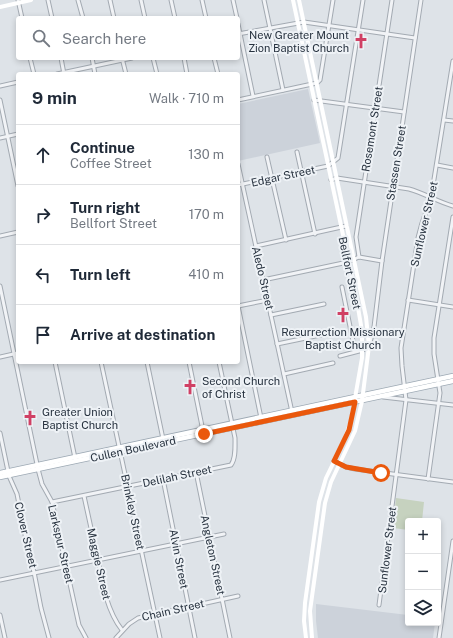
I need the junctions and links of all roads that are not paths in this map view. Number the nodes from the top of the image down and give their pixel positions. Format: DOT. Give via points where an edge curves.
graph roads {
  1 [pos="31,0"];
  2 [pos="48,0"];
  3 [pos="78,0"];
  4 [pos="110,0"];
  5 [pos="141,0"];
  6 [pos="171,0"];
  7 [pos="202,0"];
  8 [pos="233,0"];
  9 [pos="264,0"];
  10 [pos="293,0"];
  11 [pos="333,0"];
  12 [pos="362,0"];
  13 [pos="392,0"];
  14 [pos="421,0"];
  15 [pos="301,1"];
  16 [pos="18,2"];
  17 [pos="0,7"];
  18 [pos="22,16"];
  19 [pos="52,16"];
  20 [pos="82,16"];
  21 [pos="114,16"];
  22 [pos="145,16"];
  23 [pos="175,16"];
  24 [pos="206,16"];
  25 [pos="237,16"];
  26 [pos="298,22"];
  27 [pos="304,22"];
  28 [pos="329,25"];
  29 [pos="270,28"];
  30 [pos="358,29"];
  31 [pos="386,33"];
  32 [pos="240,34"];
  33 [pos="240,38"];
  34 [pos="415,38"];
  35 [pos="310,52"];
  36 [pos="304,54"];
  37 [pos="30,60"];
  38 [pos="61,60"];
  39 [pos="92,60"];
  40 [pos="119,60"];
  41 [pos="123,60"];
  42 [pos="153,60"];
  43 [pos="184,60"];
  44 [pos="214,60"];
  45 [pos="453,61"];
  46 [pos="94,66"];
  47 [pos="34,72"];
  48 [pos="64,72"];
  49 [pos="68,72"];
  50 [pos="95,72"];
  51 [pos="126,72"];
  52 [pos="156,72"];
  53 [pos="187,72"];
  54 [pos="218,72"];
  55 [pos="452,75"];
  56 [pos="16,82"];
  57 [pos="317,82"];
  58 [pos="311,84"];
  59 [pos="0,86"];
  60 [pos="283,90"];
  61 [pos="253,96"];
  62 [pos="240,99"];
  63 [pos="0,100"];
  64 [pos="314,100"];
  65 [pos="320,101"];
  66 [pos="346,104"];
  67 [pos="375,108"];
  68 [pos="404,112"];
  69 [pos="444,120"];
  70 [pos="453,122"];
  71 [pos="327,133"];
  72 [pos="16,135"];
  73 [pos="321,135"];
  74 [pos="8,137"];
  75 [pos="0,138"];
  76 [pos="297,152"];
  77 [pos="267,157"];
  78 [pos="333,162"];
  79 [pos="328,166"];
  80 [pos="437,166"];
  81 [pos="453,168"];
  82 [pos="240,172"];
  83 [pos="302,172"];
  84 [pos="16,176"];
  85 [pos="272,178"];
  86 [pos="337,178"];
  87 [pos="331,180"];
  88 [pos="364,183"];
  89 [pos="243,184"];
  90 [pos="240,185"];
  91 [pos="393,186"];
  92 [pos="431,198"];
  93 [pos="453,206"];
  94 [pos="453,217"];
  95 [pos="346,226"];
  96 [pos="341,227"];
  97 [pos="16,232"];
  98 [pos="315,234"];
  99 [pos="0,236"];
  100 [pos="286,240"];
  101 [pos="256,246"];
  102 [pos="359,257"];
  103 [pos="354,259"];
  104 [pos="382,261"];
  105 [pos="348,262"];
  106 [pos="263,280"];
  107 [pos="0,286"];
  108 [pos="342,287"];
  109 [pos="361,295"];
  110 [pos="356,296"];
  111 [pos="268,300"];
  112 [pos="408,300"];
  113 [pos="324,304"];
  114 [pos="440,305"];
  115 [pos="240,306"];
  116 [pos="453,307"];
  117 [pos="271,315"];
  118 [pos="240,316"];
  119 [pos="374,327"];
  120 [pos="367,330"];
  121 [pos="362,331"];
  122 [pos="330,333"];
  123 [pos="277,344"];
  124 [pos="368,346"];
  125 [pos="363,350"];
  126 [pos="355,351"];
  127 [pos="16,353"];
  128 [pos="340,356"];
  129 [pos="0,357"];
  130 [pos="333,363"];
  131 [pos="18,364"];
  132 [pos="55,364"];
  133 [pos="101,364"];
  134 [pos="147,364"];
  135 [pos="189,364"];
  136 [pos="219,364"];
  137 [pos="284,374"];
  138 [pos="453,376"];
  139 [pos="453,381"];
  140 [pos="438,382"];
  141 [pos="406,389"];
  142 [pos="382,396"];
  143 [pos="363,398"];
  144 [pos="355,400"];
  145 [pos="406,400"];
  146 [pos="439,404"];
  147 [pos="453,406"];
  148 [pos="292,414"];
  149 [pos="261,420"];
  150 [pos="232,426"];
  151 [pos="204,432"];
  152 [pos="0,433"];
  153 [pos="163,440"];
  154 [pos="344,441"];
  155 [pos="350,444"];
  156 [pos="119,450"];
  157 [pos="75,459"];
  158 [pos="334,461"];
  159 [pos="339,464"];
  160 [pos="38,467"];
  161 [pos="196,472"];
  162 [pos="0,473"];
  163 [pos="8,473"];
  164 [pos="396,475"];
  165 [pos="0,478"];
  166 [pos="163,479"];
  167 [pos="428,479"];
  168 [pos="453,482"];
  169 [pos="128,486"];
  170 [pos="84,496"];
  171 [pos="52,502"];
  172 [pos="318,502"];
  173 [pos="325,503"];
  174 [pos="224,534"];
  175 [pos="209,536"];
  176 [pos="314,538"];
  177 [pos="319,539"];
  178 [pos="453,541"];
  179 [pos="176,544"];
  180 [pos="142,550"];
  181 [pos="98,560"];
  182 [pos="66,566"];
  183 [pos="34,572"];
  184 [pos="308,574"];
  185 [pos="315,575"];
  186 [pos="0,580"];
  187 [pos="238,596"];
  188 [pos="222,600"];
  189 [pos="379,606"];
  190 [pos="188,607"];
  191 [pos="304,610"];
  192 [pos="310,611"];
  193 [pos="155,614"];
  194 [pos="0,615"];
  195 [pos="122,630"];
  196 [pos="5,638"];
  197 [pos="49,638"];
  198 [pos="86,638"];
  199 [pos="116,638"];
  200 [pos="160,638"];
  201 [pos="195,638"];
  202 [pos="230,638"];
  203 [pos="306,638"];
  204 [pos="312,638"];
  205 [pos="439,638"];
  1 -- 16 [label="main road"];
  2 -- 19 [label="street"];
  3 -- 20 [label="street"];
  4 -- 21 [label="street"];
  5 -- 22 [label="street"];
  6 -- 23 [label="street"];
  7 -- 24 [label="street"];
  8 -- 25 [label="street"];
  9 -- 29 [label="street"];
  10 -- 26 [label="main road, Bellfort Street"];
  11 -- 28 [label="street"];
  12 -- 30 [label="street"];
  13 -- 31 [label="street, Rosemont Street"];
  14 -- 34 [label="street, Stassen Street"];
  15 -- 27 [label="main road, Bellfort Street"];
  16 -- 17 [label="main road"];
  16 -- 18 [label="street"];
  26 -- 27 [label="street"];
  26 -- 29 [label="street"];
  26 -- 36 [label="main road, Bellfort Street"];
  27 -- 28 [label="street"];
  27 -- 35 [label="main road, Bellfort Street"];
  28 -- 30 [label="street"];
  28 -- 57 [label="street" via="321,79"];
  29 -- 32 [label="street"];
  29 -- 60 [label="street"];
  30 -- 31 [label="street"];
  30 -- 66 [label="street"];
  31 -- 34 [label="street"];
  31 -- 67 [label="street, Rosemont Street"];
  33 -- 61 [label="street"];
  34 -- 68 [label="street, Stassen Street"];
  35 -- 36 [label="main road"];
  35 -- 57 [label="main road, Bellfort Street"];
  36 -- 58 [label="main road, Bellfort Street"];
  37 -- 47 [label="street"];
  38 -- 48 [label="street"];
  39 -- 46 [label="street"];
  40 -- 46 [label="street"];
  41 -- 51 [label="street"];
  42 -- 52 [label="street"];
  43 -- 53 [label="street"];
  44 -- 54 [label="street"];
  45 -- 55 [label="street, Sunflower Street"];
  46 -- 49 [label="street"];
  46 -- 50 [label="street"];
  55 -- 69 [label="street, Sunflower Street"];
  56 -- 59 [label="street"];
  57 -- 58 [label="street"];
  57 -- 65 [label="main road, Bellfort Street"];
  58 -- 60 [label="street"];
  58 -- 64 [label="main road, Bellfort Street"];
  60 -- 61 [label="street"];
  61 -- 62 [label="street"];
  63 -- 74 [label="street"];
  64 -- 65 [label="street"];
  64 -- 73 [label="main road, Bellfort Street"];
  65 -- 66 [label="street"];
  65 -- 71 [label="main road, Bellfort Street"];
  66 -- 67 [label="street"];
  66 -- 78 [label="street" via="340,150 338,158"];
  67 -- 68 [label="street"];
  67 -- 88 [label="street, Rosemont Street"];
  68 -- 91 [label="street, Stassen Street"];
  69 -- 70 [label="street"];
  69 -- 80 [label="street, Sunflower Street"];
  71 -- 73 [label="main road"];
  71 -- 78 [label="main road, Bellfort Street"];
  72 -- 74 [label="street"];
  73 -- 79 [label="main road, Bellfort Street"];
  74 -- 75 [label="street"];
  74 -- 84 [label="street"];
  76 -- 83 [label="street"];
  77 -- 85 [label="street"];
  78 -- 79 [label="street"];
  78 -- 86 [label="main road, Bellfort Street"];
  79 -- 83 [label="street, Edgar Street"];
  79 -- 87 [label="main road, Bellfort Street"];
  80 -- 81 [label="street"];
  80 -- 92 [label="street, Sunflower Street"];
  82 -- 89 [label="street, Aledo Street"];
  83 -- 85 [label="street, Edgar Street"];
  83 -- 98 [label="street"];
  85 -- 89 [label="street, Edgar Street"];
  85 -- 100 [label="street"];
  86 -- 87 [label="street"];
  86 -- 88 [label="street"];
  86 -- 95 [label="main road, Bellfort Street"];
  87 -- 96 [label="main road, Bellfort Street"];
  88 -- 91 [label="street"];
  88 -- 102 [label="street, Rosemont Street" via="356,237"];
  89 -- 90 [label="street, Edgar Street"];
  89 -- 101 [label="street, Aledo Street"];
  91 -- 92 [label="street" via="420,192"];
  91 -- 104 [label="street, Stassen Street"];
  92 -- 93 [label="street"];
  92 -- 112 [label="street, Sunflower Street" via="418,238"];
  94 -- 114 [label="street"];
  95 -- 96 [label="street"];
  95 -- 103 [label="main road, Bellfort Street"];
  96 -- 98 [label="street"];
  96 -- 105 [label="main road, Bellfort Street"];
  97 -- 99 [label="street"];
  98 -- 100 [label="street"];
  100 -- 101 [label="street"];
  101 -- 106 [label="street, Aledo Street"];
  102 -- 103 [label="street"];
  102 -- 104 [label="street"];
  103 -- 105 [label="street"];
  103 -- 109 [label="main road, Bellfort Street"];
  104 -- 119 [label="street, Stassen Street"];
  105 -- 106 [label="street"];
  105 -- 110 [label="main road, Bellfort Street"];
  106 -- 111 [label="street, Aledo Street"];
  107 -- 127 [label="street, Larkspur Street"];
  108 -- 126 [label="street"];
  109 -- 110 [label="main road"];
  109 -- 120 [label="main road, Bellfort Street"];
  110 -- 121 [label="main road, Bellfort Street"];
  111 -- 115 [label="street"];
  111 -- 117 [label="street, Aledo Street"];
  112 -- 114 [label="street"];
  112 -- 141 [label="street, Sunflower Street" via="401,348"];
  113 -- 117 [label="street"];
  114 -- 116 [label="street"];
  114 -- 140 [label="street" via="434,338"];
  117 -- 123 [label="street, Aledo Street"];
  118 -- 149 [label="street"];
  119 -- 120 [label="street"];
  119 -- 124 [label="street, Stassen Street"];
  120 -- 121 [label="street"];
  120 -- 124 [label="main road, Bellfort Street"];
  121 -- 125 [label="main road, Bellfort Street"];
  122 -- 123 [label="street"];
  123 -- 137 [label="street, Aledo Street"];
  124 -- 125 [label="street"];
  124 -- 143 [label="main road, Bellfort Street"];
  125 -- 126 [label="street"];
  125 -- 144 [label="main road, Bellfort Street"];
  126 -- 128 [label="street"];
  127 -- 129 [label="street"];
  130 -- 137 [label="street"];
  131 -- 160 [label="street, Larkspur Street"];
  132 -- 157 [label="street"];
  133 -- 156 [label="street, Brinkley Street"];
  134 -- 153 [label="street"];
  135 -- 151 [label="street"];
  136 -- 150 [label="street"];
  137 -- 148 [label="street, Aledo Street"];
  138 -- 140 [label="main road, Cullen Boulevard"];
  139 -- 140 [label="main road, Cullen Boulevard"];
  140 -- 141 [label="main road, Cullen Boulevard"];
  140 -- 146 [label="street"];
  141 -- 142 [label="main road, Cullen Boulevard"];
  141 -- 143 [label="main road, Cullen Boulevard"];
  141 -- 145 [label="street, Sunflower Street"];
  142 -- 143 [label="main road, Cullen Boulevard"];
  142 -- 145 [label="street"];
  143 -- 144 [label="main road, Cullen Boulevard"];
  143 -- 155 [label="main road, Bellfort Street"];
  144 -- 148 [label="main road, Cullen Boulevard"];
  144 -- 154 [label="main road, Bellfort Street"];
  145 -- 146 [label="street"];
  145 -- 164 [label="street, Sunflower Street"];
  146 -- 147 [label="street"];
  146 -- 167 [label="street"];
  148 -- 149 [label="main road, Cullen Boulevard"];
  149 -- 150 [label="main road, Cullen Boulevard"];
  150 -- 151 [label="main road, Cullen Boulevard"];
  150 -- 161 [label="street, Delilah Street" via="235,450 233,463"];
  151 -- 153 [label="main road, Cullen Boulevard"];
  152 -- 163 [label="street, Clover Street"];
  153 -- 156 [label="main road, Cullen Boulevard"];
  154 -- 155 [label="main road"];
  154 -- 158 [label="main road, Bellfort Street"];
  155 -- 159 [label="main road, Bellfort Street"];
  156 -- 157 [label="main road, Cullen Boulevard"];
  156 -- 169 [label="street, Brinkley Street"];
  157 -- 160 [label="main road, Cullen Boulevard"];
  158 -- 159 [label="street"];
  158 -- 172 [label="main road, Bellfort Street"];
  159 -- 164 [label="street"];
  159 -- 173 [label="main road, Bellfort Street"];
  160 -- 163 [label="main road, Cullen Boulevard"];
  160 -- 171 [label="street, Larkspur Street" via="42,484"];
  161 -- 166 [label="street, Delilah Street"];
  161 -- 175 [label="street, Angleton Street"];
  162 -- 163 [label="main road, Cullen Boulevard"];
  163 -- 165 [label="main road, Cullen Boulevard"];
  163 -- 183 [label="street, Clover Street" via="16,494"];
  164 -- 167 [label="street"];
  164 -- 189 [label="street, Sunflower Street"];
  166 -- 169 [label="street, Delilah Street"];
  166 -- 179 [label="street, Alvin Street"];
  167 -- 168 [label="street"];
  169 -- 170 [label="street, Delilah Street"];
  169 -- 180 [label="street, Brinkley Street"];
  170 -- 171 [label="street, Delilah Street"];
  170 -- 181 [label="street, Maggie Street"];
  171 -- 182 [label="street, Larkspur Street"];
  172 -- 173 [label="main road"];
  172 -- 176 [label="main road, Bellfort Street"];
  173 -- 177 [label="main road, Bellfort Street"];
  174 -- 175 [label="street"];
  175 -- 179 [label="street"];
  175 -- 188 [label="street, Angleton Street"];
  176 -- 177 [label="main road"];
  176 -- 184 [label="main road, Bellfort Street"];
  177 -- 185 [label="main road, Bellfort Street"];
  178 -- 205 [label="street"];
  179 -- 180 [label="street"];
  179 -- 190 [label="street, Alvin Street"];
  180 -- 181 [label="street"];
  180 -- 193 [label="street, Brinkley Street"];
  181 -- 182 [label="street"];
  181 -- 195 [label="street, Maggie Street" via="110,611"];
  182 -- 183 [label="street"];
  182 -- 198 [label="street, Larkspur Street" via="79,625"];
  183 -- 186 [label="street"];
  183 -- 197 [label="street, Clover Street"];
  184 -- 185 [label="main road"];
  184 -- 191 [label="main road, Bellfort Street"];
  185 -- 192 [label="main road, Bellfort Street"];
  187 -- 188 [label="street, Chain Street"];
  188 -- 190 [label="street, Chain Street"];
  188 -- 202 [label="street, Angleton Street"];
  190 -- 193 [label="street, Chain Street"];
  190 -- 201 [label="street, Alvin Street"];
  191 -- 192 [label="main road"];
  191 -- 203 [label="main road, Bellfort Street"];
  192 -- 204 [label="main road, Bellfort Street"];
  193 -- 195 [label="street, Chain Street" via="138,618"];
  193 -- 200 [label="street, Brinkley Street"];
  194 -- 196 [label="street"];
  195 -- 199 [label="street, Chain Street"];
}
